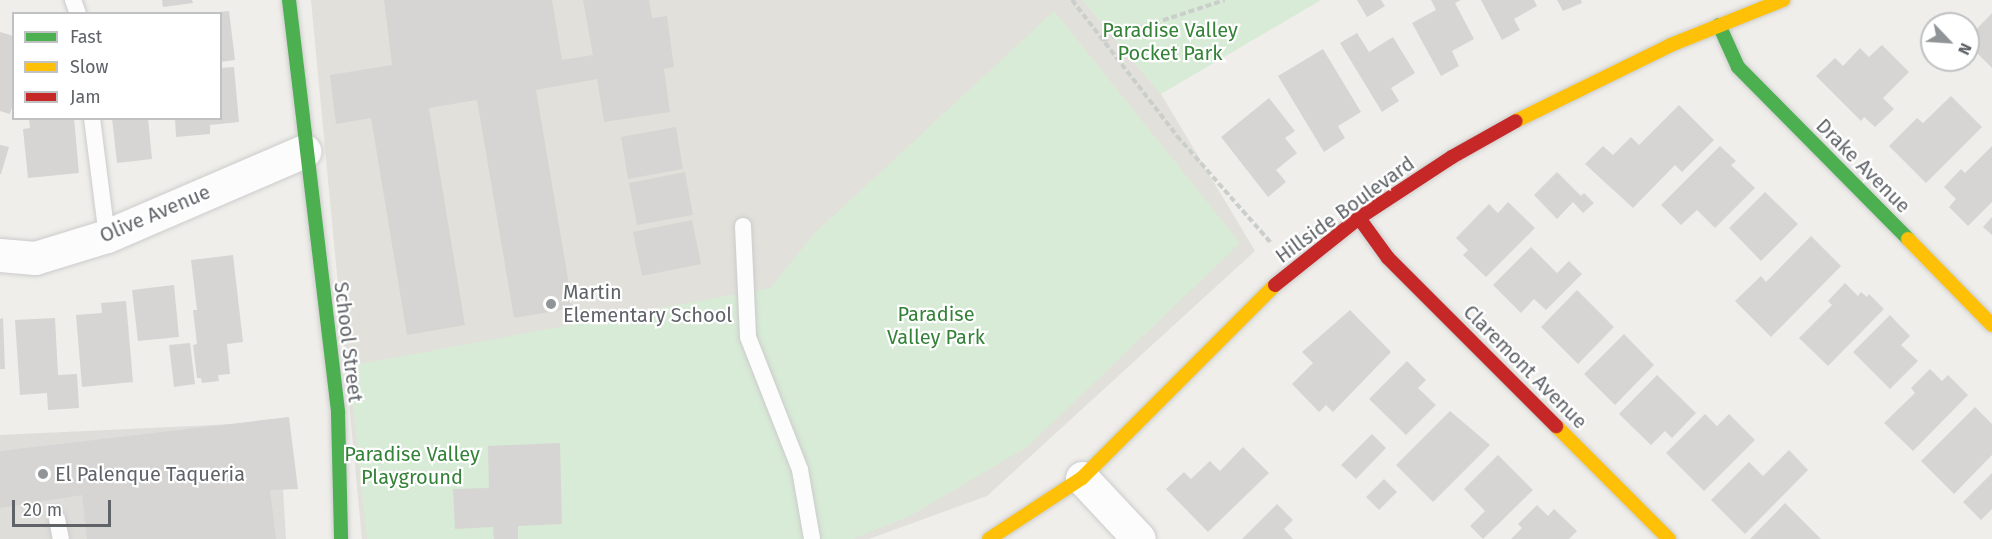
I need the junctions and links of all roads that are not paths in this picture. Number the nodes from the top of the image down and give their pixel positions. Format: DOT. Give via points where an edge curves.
graph roads {
  1 [pos="289,0"];
  2 [pos="1783,0"];
  3 [pos="1719,25"];
  4 [pos="92,120"];
  5 [pos="304,151"];
  6 [pos="1359,218"];
  7 [pos="743,226"];
  8 [pos="107,236"];
  9 [pos="0,255"];
  10 [pos="1992,325"];
  11 [pos="1082,478"];
  12 [pos="57,519"];
  13 [pos="61,539"];
  14 [pos="341,539"];
  15 [pos="812,539"];
  16 [pos="989,539"];
  17 [pos="1139,539"];
  18 [pos="1669,539"];
  1 -- 5 [label="street, School Street"];
  2 -- 3 [label="street, Hillside Boulevard"];
  3 -- 6 [label="street, Hillside Boulevard" via="1557,98 1452,157"];
  3 -- 10 [label="street, Drake Avenue" via="1738,67"];
  4 -- 8 [label="lane"];
  5 -- 8 [label="street, Olive Avenue"];
  5 -- 14 [label="street, School Street" via="338,413"];
  6 -- 11 [label="street, Hillside Boulevard" via="1294,270"];
  6 -- 18 [label="street, Claremont Avenue" via="1388,258"];
  7 -- 15 [label="lane" via="748,337 800,470"];
  8 -- 9 [label="street, Olive Avenue" via="34,258"];
  11 -- 16 [label="street, Hillside Boulevard"];
  11 -- 17 [label="street"];
  12 -- 13 [label="lane"];
}
